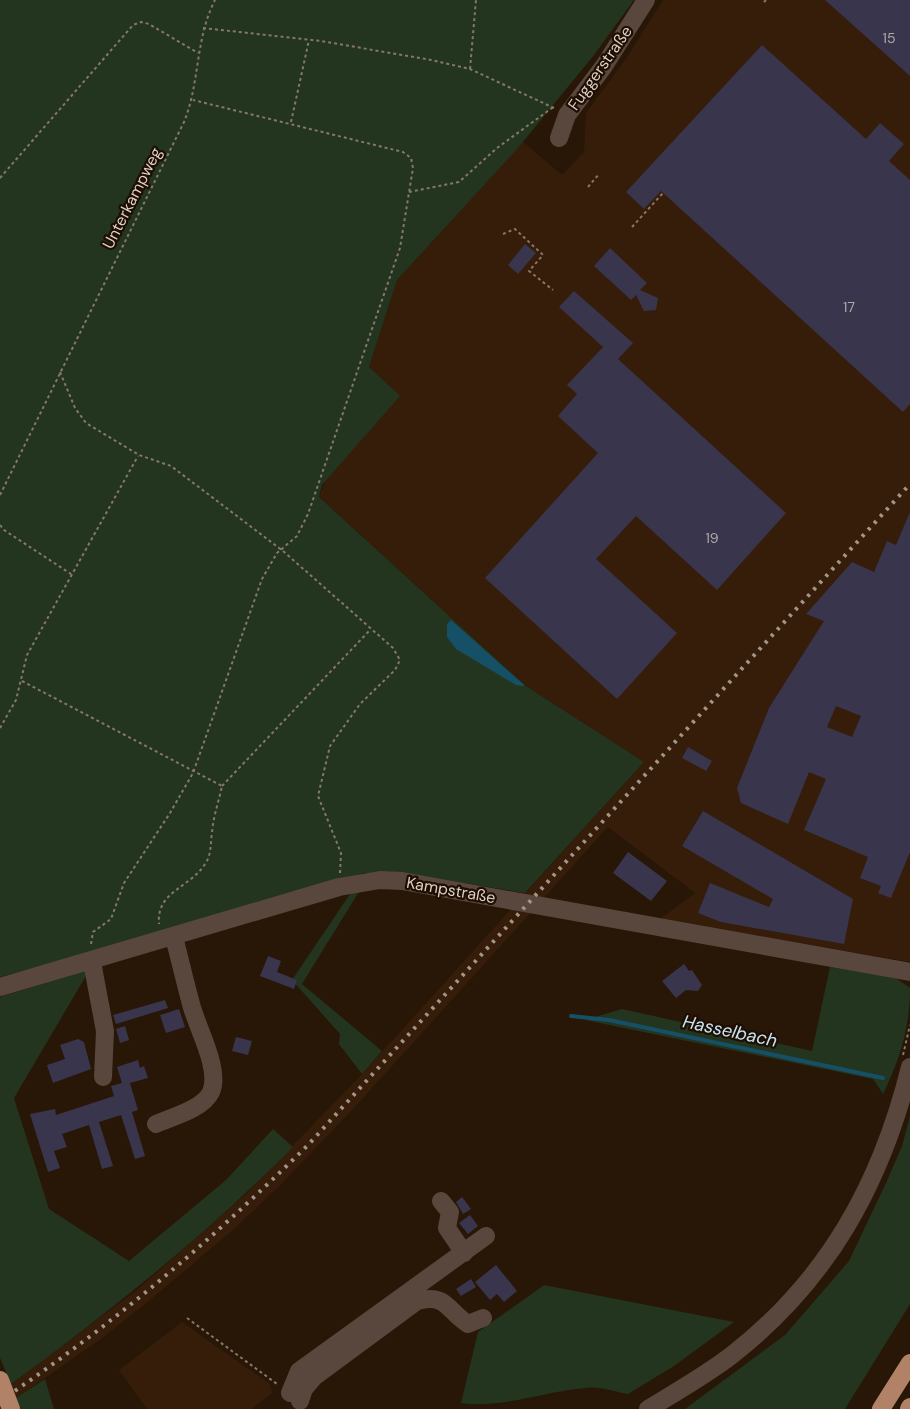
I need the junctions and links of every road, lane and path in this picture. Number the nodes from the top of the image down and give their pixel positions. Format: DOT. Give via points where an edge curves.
graph roads {
  1 [pos="215,0"];
  2 [pos="476,0"];
  3 [pos="646,0"];
  4 [pos="203,28"];
  5 [pos="309,40"];
  6 [pos="198,53"];
  7 [pos="470,69"];
  8 [pos="193,100"];
  9 [pos="291,123"];
  10 [pos="559,138"];
  11 [pos="599,174"];
  12 [pos="0,178"];
  13 [pos="588,187"];
  14 [pos="409,192"];
  15 [pos="663,193"];
  16 [pos="632,227"];
  17 [pos="503,234"];
  18 [pos="553,290"];
  19 [pos="60,372"];
  20 [pos="139,455"];
  21 [pos="0,495"];
  22 [pos="0,525"];
  23 [pos="283,551"];
  24 [pos="70,574"];
  25 [pos="370,630"];
  26 [pos="22,681"];
  27 [pos="0,728"];
  28 [pos="193,773"];
  29 [pos="222,786"];
  30 [pos="339,887"];
  31 [pos="168,939"];
  32 [pos="92,962"];
  33 [pos="910,972"];
  34 [pos="0,987"];
  35 [pos="910,1025"];
  36 [pos="906,1062"];
  37 [pos="103,1077"];
  38 [pos="156,1124"];
  39 [pos="441,1201"];
  40 [pos="486,1236"];
  41 [pos="464,1253"];
  42 [pos="483,1317"];
  43 [pos="187,1318"];
  44 [pos="910,1363"];
  45 [pos="0,1380"];
  46 [pos="295,1397"];
  47 [pos="11,1409"];
  48 [pos="648,1409"];
  49 [pos="881,1409"];
  1 -- 4 [label="path, Unterkampweg"];
  2 -- 7 [label="path"];
  3 -- 10 [label="street, Fuggerstraße" via="567,115"];
  4 -- 5 [label="path"];
  4 -- 6 [label="path, Unterkampweg"];
  5 -- 7 [label="path"];
  5 -- 9 [label="path"];
  6 -- 8 [label="path, Unterkampweg"];
  6 -- 12 [label="path" via="149,24 141,21 133,25"];
  7 -- 14 [label="path" via="553,108 509,138 459,182"];
  8 -- 9 [label="path"];
  8 -- 19 [label="path, Unterkampweg"];
  9 -- 14 [label="path" via="403,152 411,158 413,168"];
  11 -- 13 [label="path"];
  14 -- 23 [label="path" via="400,248 308,514 297,536"];
  15 -- 16 [label="path"];
  17 -- 18 [label="path" via="515,229 543,255 529,271"];
  19 -- 20 [label="path" via="86,423"];
  19 -- 21 [label="path, Unterkampweg"];
  20 -- 23 [label="path" via="171,466"];
  20 -- 24 [label="path"];
  22 -- 24 [label="path"];
  23 -- 25 [label="path"];
  23 -- 28 [label="path" via="271,561 262,579"];
  24 -- 26 [label="path" via="27,655"];
  25 -- 29 [label="path"];
  25 -- 30 [label="path" via="393,648 400,660 395,670 360,704 330,746 318,796 341,854"];
  26 -- 27 [label="path"];
  26 -- 28 [label="path"];
  28 -- 29 [label="path"];
  28 -- 32 [label="path" via="124,883 111,919 93,932"];
  29 -- 31 [label="path" via="212,850 205,865 161,903 158,917"];
  30 -- 31 [label="street, Kampstraße"];
  30 -- 33 [label="street, Kampstraße" via="380,880 402,881"];
  31 -- 32 [label="street, Kampstraße"];
  31 -- 38 [label="street" via="208,1052 213,1083 204,1102"];
  32 -- 34 [label="street, Kampstraße"];
  32 -- 37 [label="street" via="105,1031"];
  35 -- 36 [label="path"];
  36 -- 48 [label="street" via="895,1121 868,1190 830,1254 758,1333 702,1376"];
  39 -- 41 [label="street" via="450,1212 447,1228"];
  40 -- 41 [label="street"];
  41 -- 46 [label="street" via="299,1371"];
  42 -- 46 [label="street" via="468,1324 438,1299 417,1301 314,1377"];
  43 -- 46 [label="path"];
  44 -- 49 [label="highway"];
  45 -- 47 [label="highway, bridge"];
}
